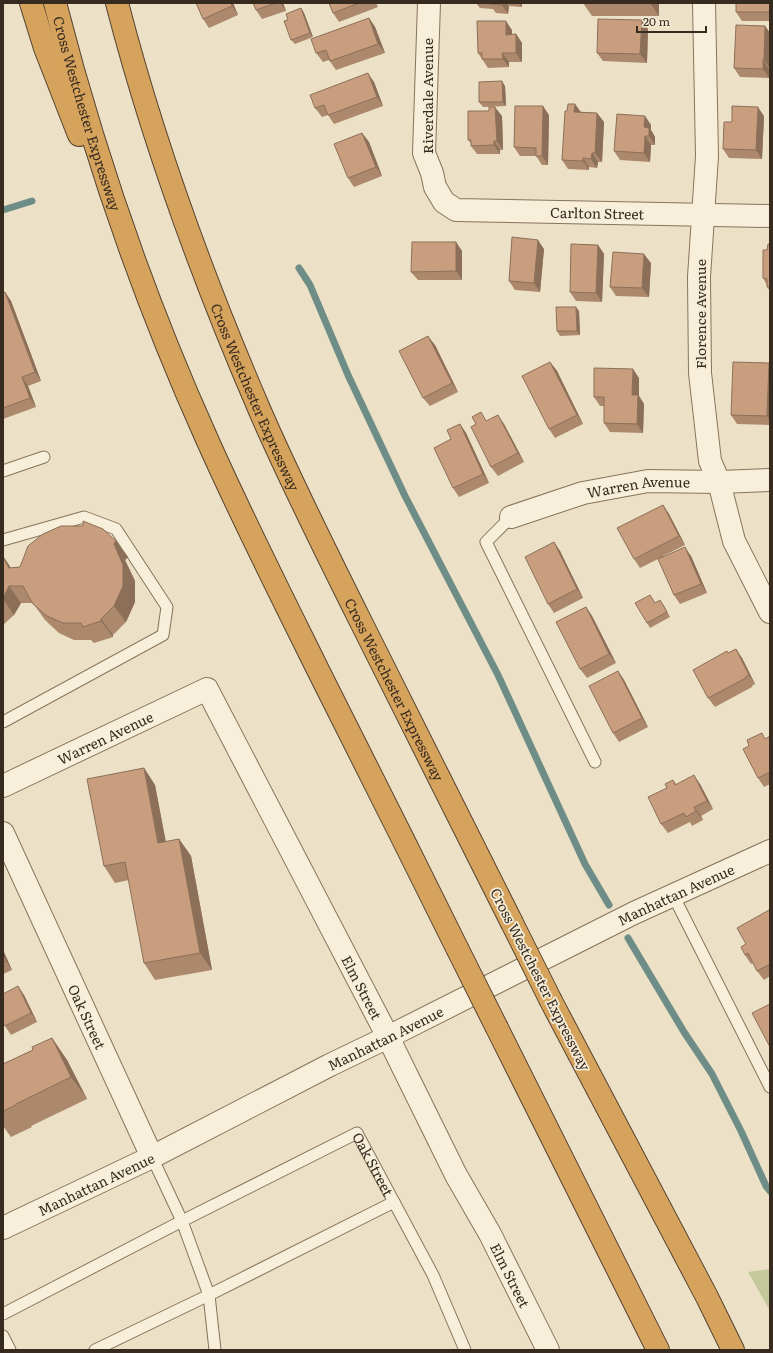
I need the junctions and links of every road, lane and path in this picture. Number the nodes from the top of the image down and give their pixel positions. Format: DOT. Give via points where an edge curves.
graph roads {
  1 [pos="31,3"];
  2 [pos="54,3"];
  3 [pos="117,3"];
  4 [pos="429,3"];
  5 [pos="704,3"];
  6 [pos="436,188"];
  7 [pos="703,214"];
  8 [pos="770,216"];
  9 [pos="142,279"];
  10 [pos="44,457"];
  11 [pos="3,471"];
  12 [pos="770,480"];
  13 [pos="719,482"];
  14 [pos="511,517"];
  15 [pos="3,540"];
  16 [pos="770,612"];
  17 [pos="207,689"];
  18 [pos="3,722"];
  19 [pos="595,762"];
  20 [pos="3,786"];
  21 [pos="3,833"];
  22 [pos="770,851"];
  23 [pos="673,895"];
  24 [pos="388,1037"];
  25 [pos="770,1087"];
  26 [pos="152,1157"];
  27 [pos="394,1202"];
  28 [pos="182,1221"];
  29 [pos="3,1228"];
  30 [pos="209,1295"];
  31 [pos="3,1314"];
  32 [pos="3,1336"];
  33 [pos="10,1350"];
  34 [pos="95,1350"];
  35 [pos="215,1350"];
  36 [pos="465,1350"];
  37 [pos="548,1350"];
  38 [pos="658,1350"];
  39 [pos="733,1350"];
  1 -- 9 [label="highway" via="75,128"];
  2 -- 9 [label="highway, Cross Westchester Expressway" via="113,201"];
  3 -- 39 [label="highway, Cross Westchester Expressway, bridge" via="173,187 229,336 295,488 551,1001"];
  4 -- 6 [label="street, Riverdale Avenue" via="424,153"];
  5 -- 7 [label="street, Florence Avenue" via="707,156"];
  6 -- 7 [label="street, Carlton Street" via="444,202 456,210"];
  7 -- 8 [label="street, Carlton Street"];
  7 -- 13 [label="street, Florence Avenue" via="699,277 700,373 710,462"];
  9 -- 38 [label="highway, Cross Westchester Expressway, bridge" via="172,358 240,514"];
  10 -- 11 [label="lane"];
  12 -- 13 [label="street, Warren Avenue"];
  13 -- 14 [label="street, Warren Avenue" via="648,481 583,492"];
  13 -- 16 [label="street, Florence Avenue" via="734,541"];
  14 -- 19 [label="lane" via="486,542"];
  15 -- 18 [label="lane" via="84,517 116,529 167,607 163,635"];
  17 -- 20 [label="street, Warren Avenue"];
  17 -- 24 [label="street, Elm Street"];
  21 -- 26 [label="street, Oak Street"];
  22 -- 23 [label="street, Manhattan Avenue"];
  23 -- 24 [label="street, Manhattan Avenue"];
  23 -- 25 [label="lane"];
  24 -- 26 [label="street, Manhattan Avenue"];
  24 -- 37 [label="street, Elm Street" via="456,1175 490,1234"];
  26 -- 28 [label="lane, Oak Street"];
  26 -- 29 [label="street, Manhattan Avenue"];
  27 -- 28 [label="lane, Oak Street" via="357,1133"];
  27 -- 30 [label="lane"];
  27 -- 36 [label="lane, Oak Street" via="433,1276"];
  28 -- 30 [label="lane, Oak Street"];
  28 -- 31 [label="lane"];
  30 -- 34 [label="lane"];
  30 -- 35 [label="lane, Oak Street"];
  32 -- 33 [label="lane"];
}
